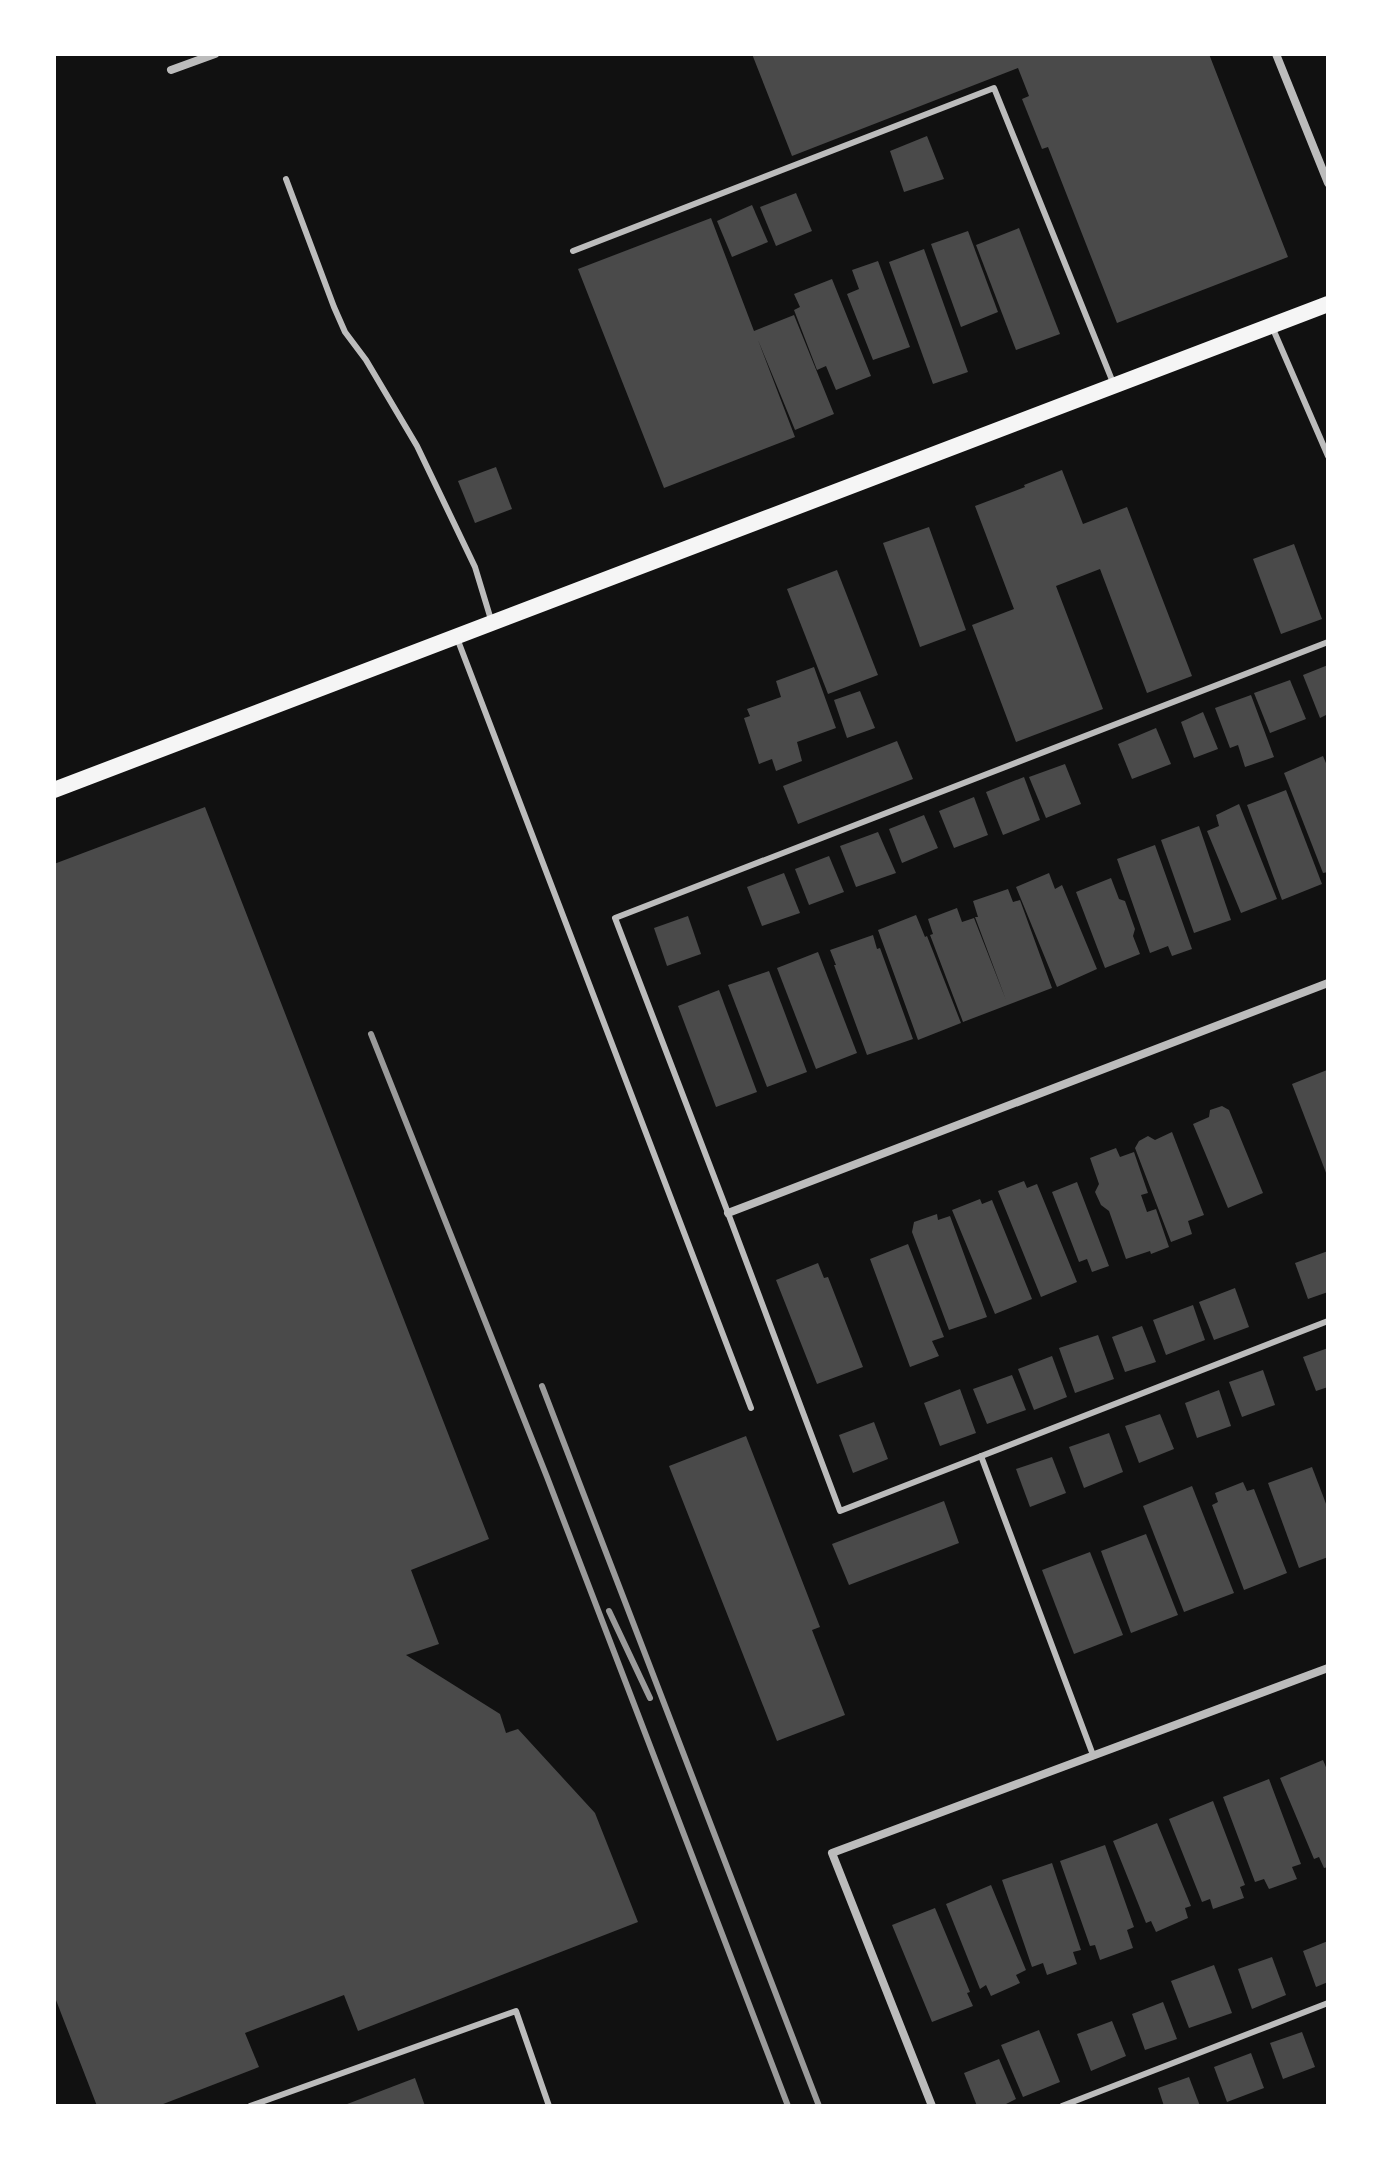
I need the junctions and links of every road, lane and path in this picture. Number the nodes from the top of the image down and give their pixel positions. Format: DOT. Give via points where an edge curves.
graph roads {
  1 [pos="215,54"];
  2 [pos="1276,54"];
  3 [pos="171,70"];
  4 [pos="286,179"];
  5 [pos="1328,183"];
  6 [pos="573,251"];
  7 [pos="1328,304"];
  8 [pos="1271,325"];
  9 [pos="1114,385"];
  10 [pos="1328,456"];
  11 [pos="492,623"];
  12 [pos="457,636"];
  13 [pos="1328,642"];
  14 [pos="54,790"];
  15 [pos="1328,983"];
  16 [pos="728,1213"];
  17 [pos="1328,1321"];
  18 [pos="751,1408"];
  19 [pos="981,1456"];
  20 [pos="1328,1668"];
  21 [pos="1093,1755"];
  22 [pos="1328,2003"];
  23 [pos="250,2106"];
  24 [pos="549,2106"];
  25 [pos="932,2106"];
  26 [pos="1062,2106"];
  1 -- 3 [label="street"];
  2 -- 5 [label="street"];
  4 -- 11 [label="lane" via="345,332 417,446 475,567"];
  6 -- 9 [label="lane" via="994,88"];
  7 -- 8 [label="main road"];
  8 -- 9 [label="main road"];
  8 -- 10 [label="lane"];
  9 -- 11 [label="main road"];
  11 -- 12 [label="main road"];
  12 -- 14 [label="main road"];
  12 -- 18 [label="lane"];
  13 -- 16 [label="lane" via="615,918"];
  15 -- 16 [label="street"];
  16 -- 19 [label="lane" via="840,1511"];
  17 -- 19 [label="lane"];
  19 -- 21 [label="lane"];
  20 -- 21 [label="street"];
  21 -- 25 [label="street" via="832,1853"];
  22 -- 26 [label="lane"];
  23 -- 24 [label="lane" via="516,2011"];
}
